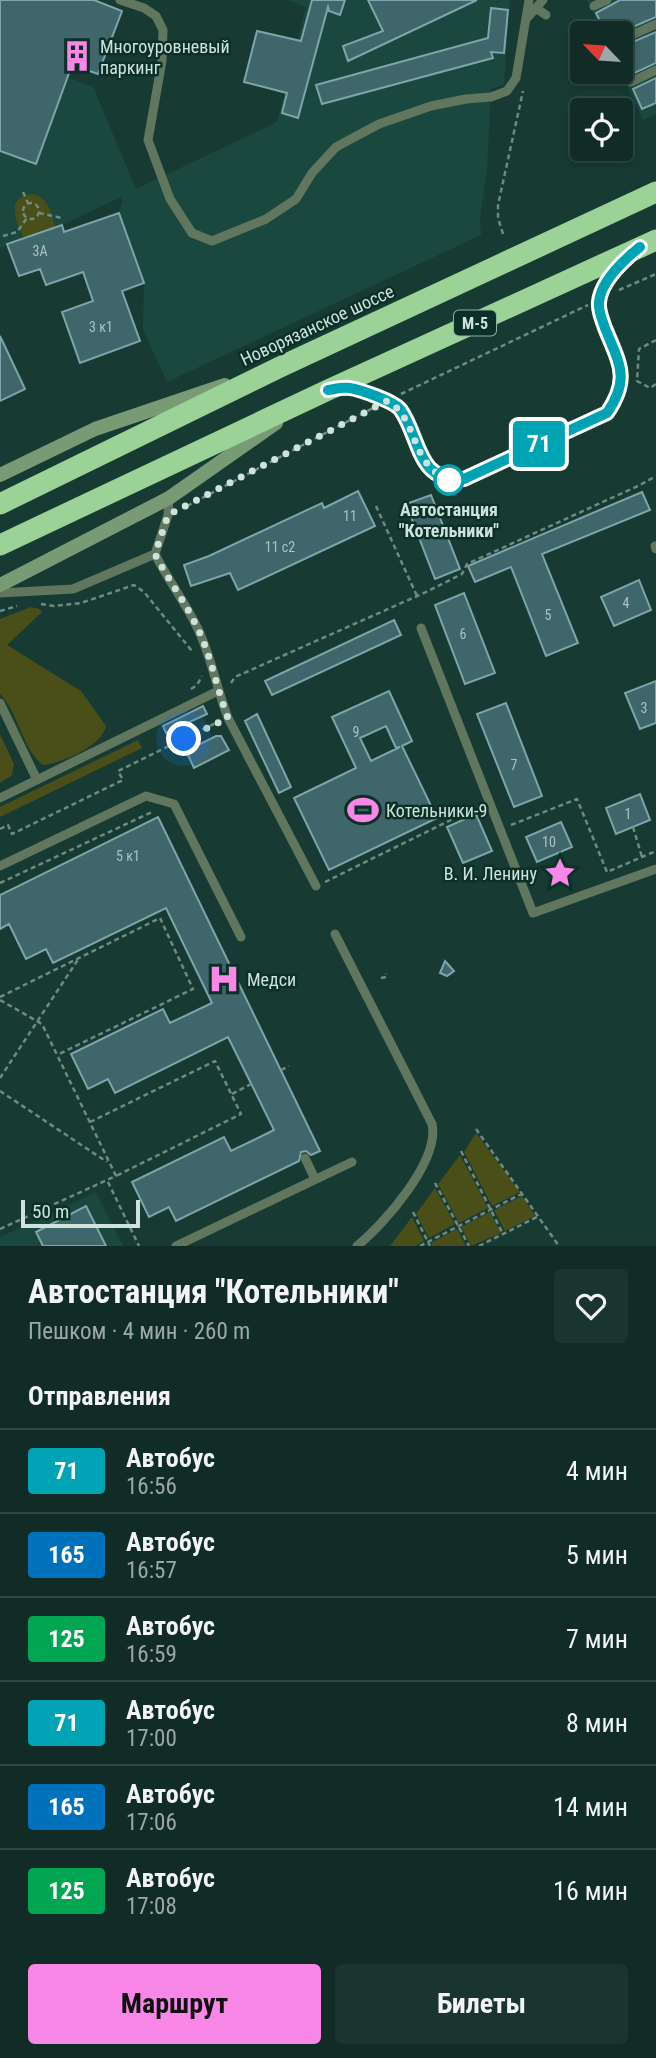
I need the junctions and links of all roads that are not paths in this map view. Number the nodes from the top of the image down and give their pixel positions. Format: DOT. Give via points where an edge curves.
graph roads {
  1 [pos="120,0"];
  2 [pos="529,0"];
  3 [pos="543,0"];
  4 [pos="607,0"];
  5 [pos="594,6"];
  6 [pos="536,8"];
  7 [pos="546,15"];
  8 [pos="527,18"];
  9 [pos="656,24"];
  10 [pos="634,34"];
  11 [pos="656,70"];
  12 [pos="634,81"];
  13 [pos="656,192"];
  14 [pos="648,243"];
  15 [pos="279,367"];
  16 [pos="319,394"];
  17 [pos="0,475"];
  18 [pos="169,498"];
  19 [pos="0,504"];
  20 [pos="0,545"];
  21 [pos="155,554"];
  22 [pos="0,585"];
  23 [pos="0,593"];
  24 [pos="421,628"];
  25 [pos="218,691"];
  26 [pos="0,703"];
  27 [pos="37,780"];
  28 [pos="0,798"];
  29 [pos="0,866"];
  30 [pos="656,869"];
  31 [pos="316,886"];
  32 [pos="335,934"];
  33 [pos="241,937"];
  34 [pos="305,1158"];
  35 [pos="352,1162"];
  36 [pos="315,1179"];
  37 [pos="176,1246"];
  38 [pos="356,1246"];
  1 -- 8 [label="lane" via="156,16 163,30 148,139 170,199 192,233 212,241 266,219 296,199 336,147 368,130 431,106 507,91 516,78"];
  2 -- 8 [label="lane"];
  3 -- 6 [label="lane"];
  4 -- 5 [label="lane"];
  6 -- 7 [label="lane"];
  6 -- 8 [label="lane"];
  9 -- 10 [label="lane"];
  11 -- 12 [label="lane"];
  13 -- 15 [label="highway, Новорязанское шоссе / М-5"];
  14 -- 16 [label="highway, М-5"];
  14 -- 16 [label="lane" via="616,266 598,300 621,368 622,385 607,413 464,479 449,480 426,466 400,410 387,401 348,388"];
  15 -- 17 [label="main road" via="95,429"];
  15 -- 19 [label="highway, Новорязанское шоссе / М-5"];
  16 -- 18 [label="main road"];
  16 -- 20 [label="highway, М-5"];
  18 -- 21 [label="lane"];
  18 -- 22 [label="main road"];
  21 -- 23 [label="lane" via="73,589"];
  21 -- 25 [label="lane" via="195,623"];
  24 -- 30 [label="lane" via="533,913"];
  25 -- 27 [label="lane"];
  25 -- 31 [label="lane"];
  26 -- 27 [label="lane"];
  27 -- 28 [label="lane"];
  29 -- 33 [label="lane" via="146,796 174,804"];
  32 -- 38 [label="lane" via="434,1135 425,1162 396,1205"];
  34 -- 36 [label="lane"];
  35 -- 36 [label="lane"];
  36 -- 37 [label="lane"];
}
